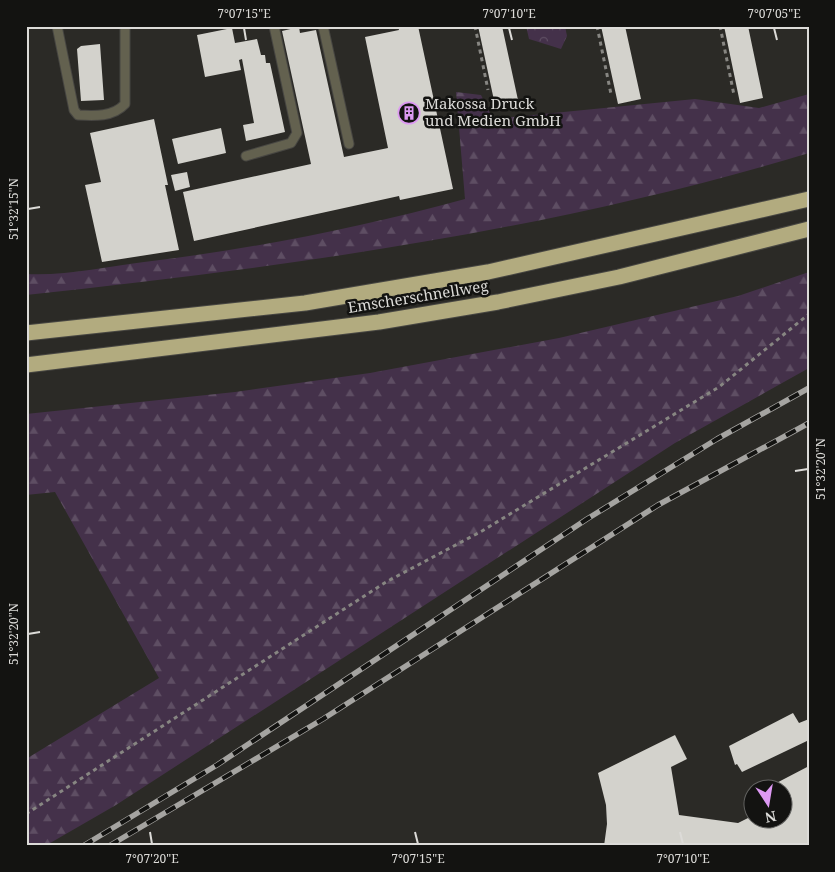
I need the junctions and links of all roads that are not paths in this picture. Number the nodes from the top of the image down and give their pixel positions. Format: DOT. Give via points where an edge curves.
graph roads {
  1 [pos="57,26"];
  2 [pos="125,26"];
  3 [pos="274,26"];
  4 [pos="323,26"];
  5 [pos="349,144"];
  6 [pos="246,156"];
  7 [pos="809,199"];
  8 [pos="809,229"];
  9 [pos="26,333"];
  10 [pos="26,365"];
  1 -- 2 [label="lane" via="74,110 78,115 90,116 117,112 125,104"];
  3 -- 6 [label="lane" via="297,134 292,143"];
  4 -- 5 [label="lane"];
  7 -- 9 [label="highway, Emscherschnellweg" via="488,272 305,303"];
  8 -- 10 [label="highway, Emscherschnellweg" via="619,277 498,302 379,322"];
}
